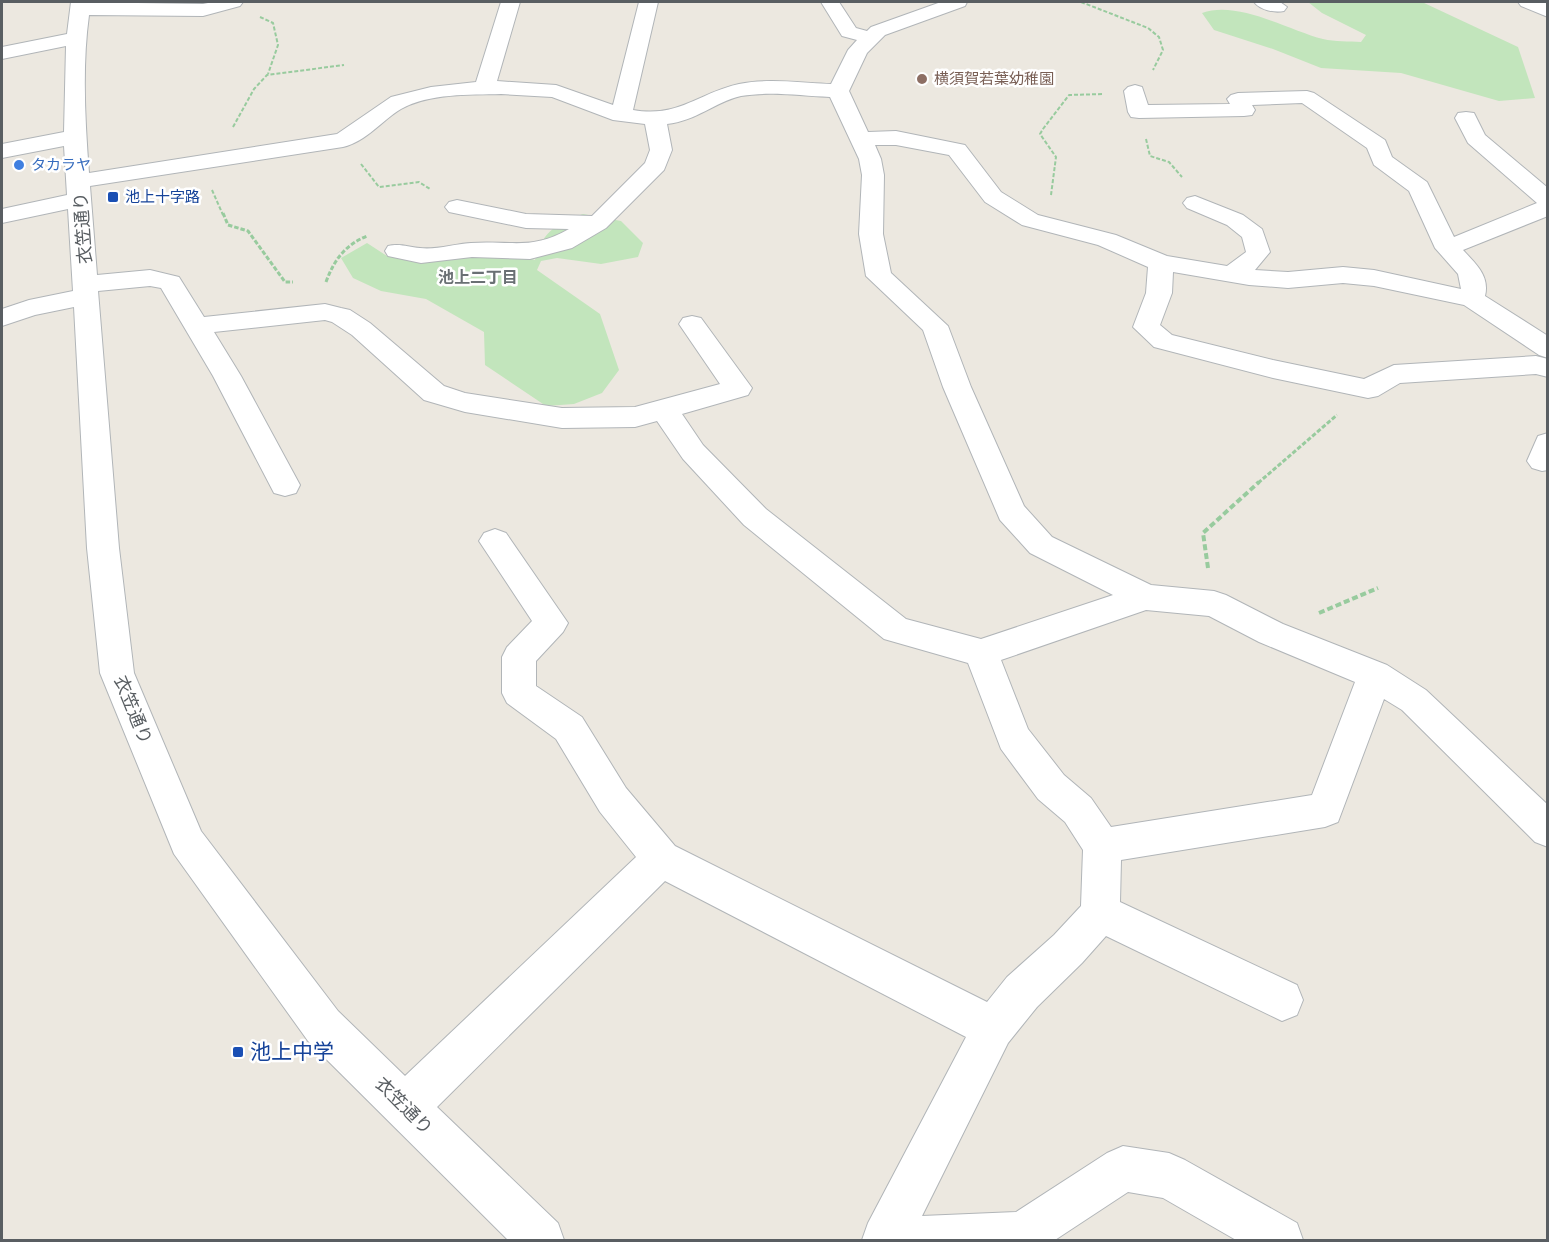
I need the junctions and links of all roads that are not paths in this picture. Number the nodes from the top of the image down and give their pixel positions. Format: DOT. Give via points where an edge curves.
graph roads {
  1 [pos="233,2"];
  2 [pos="510,2"];
  3 [pos="649,2"];
  4 [pos="830,2"];
  5 [pos="958,2"];
  6 [pos="1528,2"];
  7 [pos="1548,11"];
  8 [pos="79,16"];
  9 [pos="871,38"];
  10 [pos="2,53"];
  11 [pos="484,88"];
  12 [pos="838,91"];
  13 [pos="1137,102"];
  14 [pos="621,115"];
  15 [pos="655,118"];
  16 [pos="1466,118"];
  17 [pos="75,137"];
  18 [pos="862,139"];
  19 [pos="2,151"];
  20 [pos="80,190"];
  21 [pos="1548,200"];
  22 [pos="1196,203"];
  23 [pos="457,207"];
  24 [pos="1548,207"];
  25 [pos="2,216"];
  26 [pos="598,223"];
  27 [pos="1447,248"];
  28 [pos="397,251"];
  29 [pos="1161,263"];
  30 [pos="1232,274"];
  31 [pos="87,290"];
  32 [pos="1472,299"];
  33 [pos="2,318"];
  34 [pos="692,324"];
  35 [pos="196,326"];
  36 [pos="1548,349"];
  37 [pos="1548,368"];
  38 [pos="664,409"];
  39 [pos="285,485"];
  40 [pos="495,541"];
  41 [pos="1146,597"];
  42 [pos="981,653"];
  43 [pos="1375,675"];
  44 [pos="1548,830"];
  45 [pos="1102,846"];
  46 [pos="662,859"];
  47 [pos="1100,913"];
  48 [pos="1282,1000"];
  49 [pos="993,1028"];
  50 [pos="405,1107"];
  51 [pos="541,1240"];
  52 [pos="885,1240"];
  53 [pos="906,1240"];
  54 [pos="1280,1240"];
  1 -- 8 [label="street" via="203,10"];
  2 -- 11 [label="street"];
  3 -- 14 [label="street"];
  4 -- 9 [label="street" via="849,32"];
  5 -- 9 [label="street" via="896,22"];
  6 -- 7 [label="street"];
  8 -- 10 [label="street"];
  8 -- 17 [label="street, 衣笠通り"];
  9 -- 12 [label="street" via="858,50"];
  11 -- 14 [label="street" via="556,91"];
  11 -- 20 [label="street" via="401,100 342,140 207,160"];
  12 -- 15 [label="street" via="743,90 719,97 694,111"];
  12 -- 18 [label="street"];
  13 -- 27 [label="street" via="1244,110 1238,99 1307,97 1377,144 1382,160 1419,187"];
  14 -- 15 [label="street"];
  15 -- 26 [label="street" via="662,150 656,165"];
  16 -- 21 [label="street" via="1476,138"];
  17 -- 19 [label="street"];
  17 -- 20 [label="street, 衣笠通り"];
  18 -- 29 [label="street" via="896,138 957,150 993,197 1030,220 1107,240"];
  18 -- 41 [label="street" via="873,175 871,234 879,276 935,326 1011,512 1041,545"];
  20 -- 25 [label="street"];
  20 -- 31 [label="street, 衣笠通り"];
  22 -- 30 [label="street" via="1234,220 1252,234 1257,252"];
  23 -- 26 [label="street" via="526,221"];
  24 -- 27 [label="street"];
  26 -- 28 [label="street" via="563,243 530,252 472,250 421,256"];
  27 -- 32 [label="street" via="1469,271 1475,285"];
  29 -- 30 [label="street"];
  29 -- 37 [label="street" via="1159,293 1146,327 1163,341 1368,389 1394,374 1536,365"];
  30 -- 32 [label="street" via="1288,280 1343,274"];
  31 -- 33 [label="street"];
  31 -- 35 [label="street" via="150,278 170,282"];
  31 -- 50 [label="street, 衣笠通り" via="103,548 117,673 187,842 323,1026"];
  32 -- 36 [label="street"];
  34 -- 38 [label="street" via="738,388"];
  35 -- 38 [label="street" via="325,312 342,316 361,330 434,393 465,402 562,418 635,417"];
  35 -- 39 [label="street"];
  38 -- 42 [label="street" via="693,452 755,517 896,630"];
  40 -- 46 [label="street" via="551,623 519,657 519,693 569,728 613,800"];
  41 -- 42 [label="street"];
  41 -- 43 [label="street" via="1214,604 1271,633"];
  42 -- 45 [label="street" via="1014,738 1051,787 1078,810"];
  43 -- 44 [label="street" via="1414,700"];
  43 -- 45 [label="street" via="1325,810"];
  45 -- 47 [label="street"];
  46 -- 49 [label="street"];
  46 -- 50 [label="street"];
  47 -- 48 [label="street"];
  47 -- 49 [label="street" via="1022,992"];
  49 -- 52 [label="street"];
  50 -- 51 [label="street, 衣笠通り"];
  53 -- 54 [label="street" via="1022,1235 1122,1169 1169,1176"];
}
